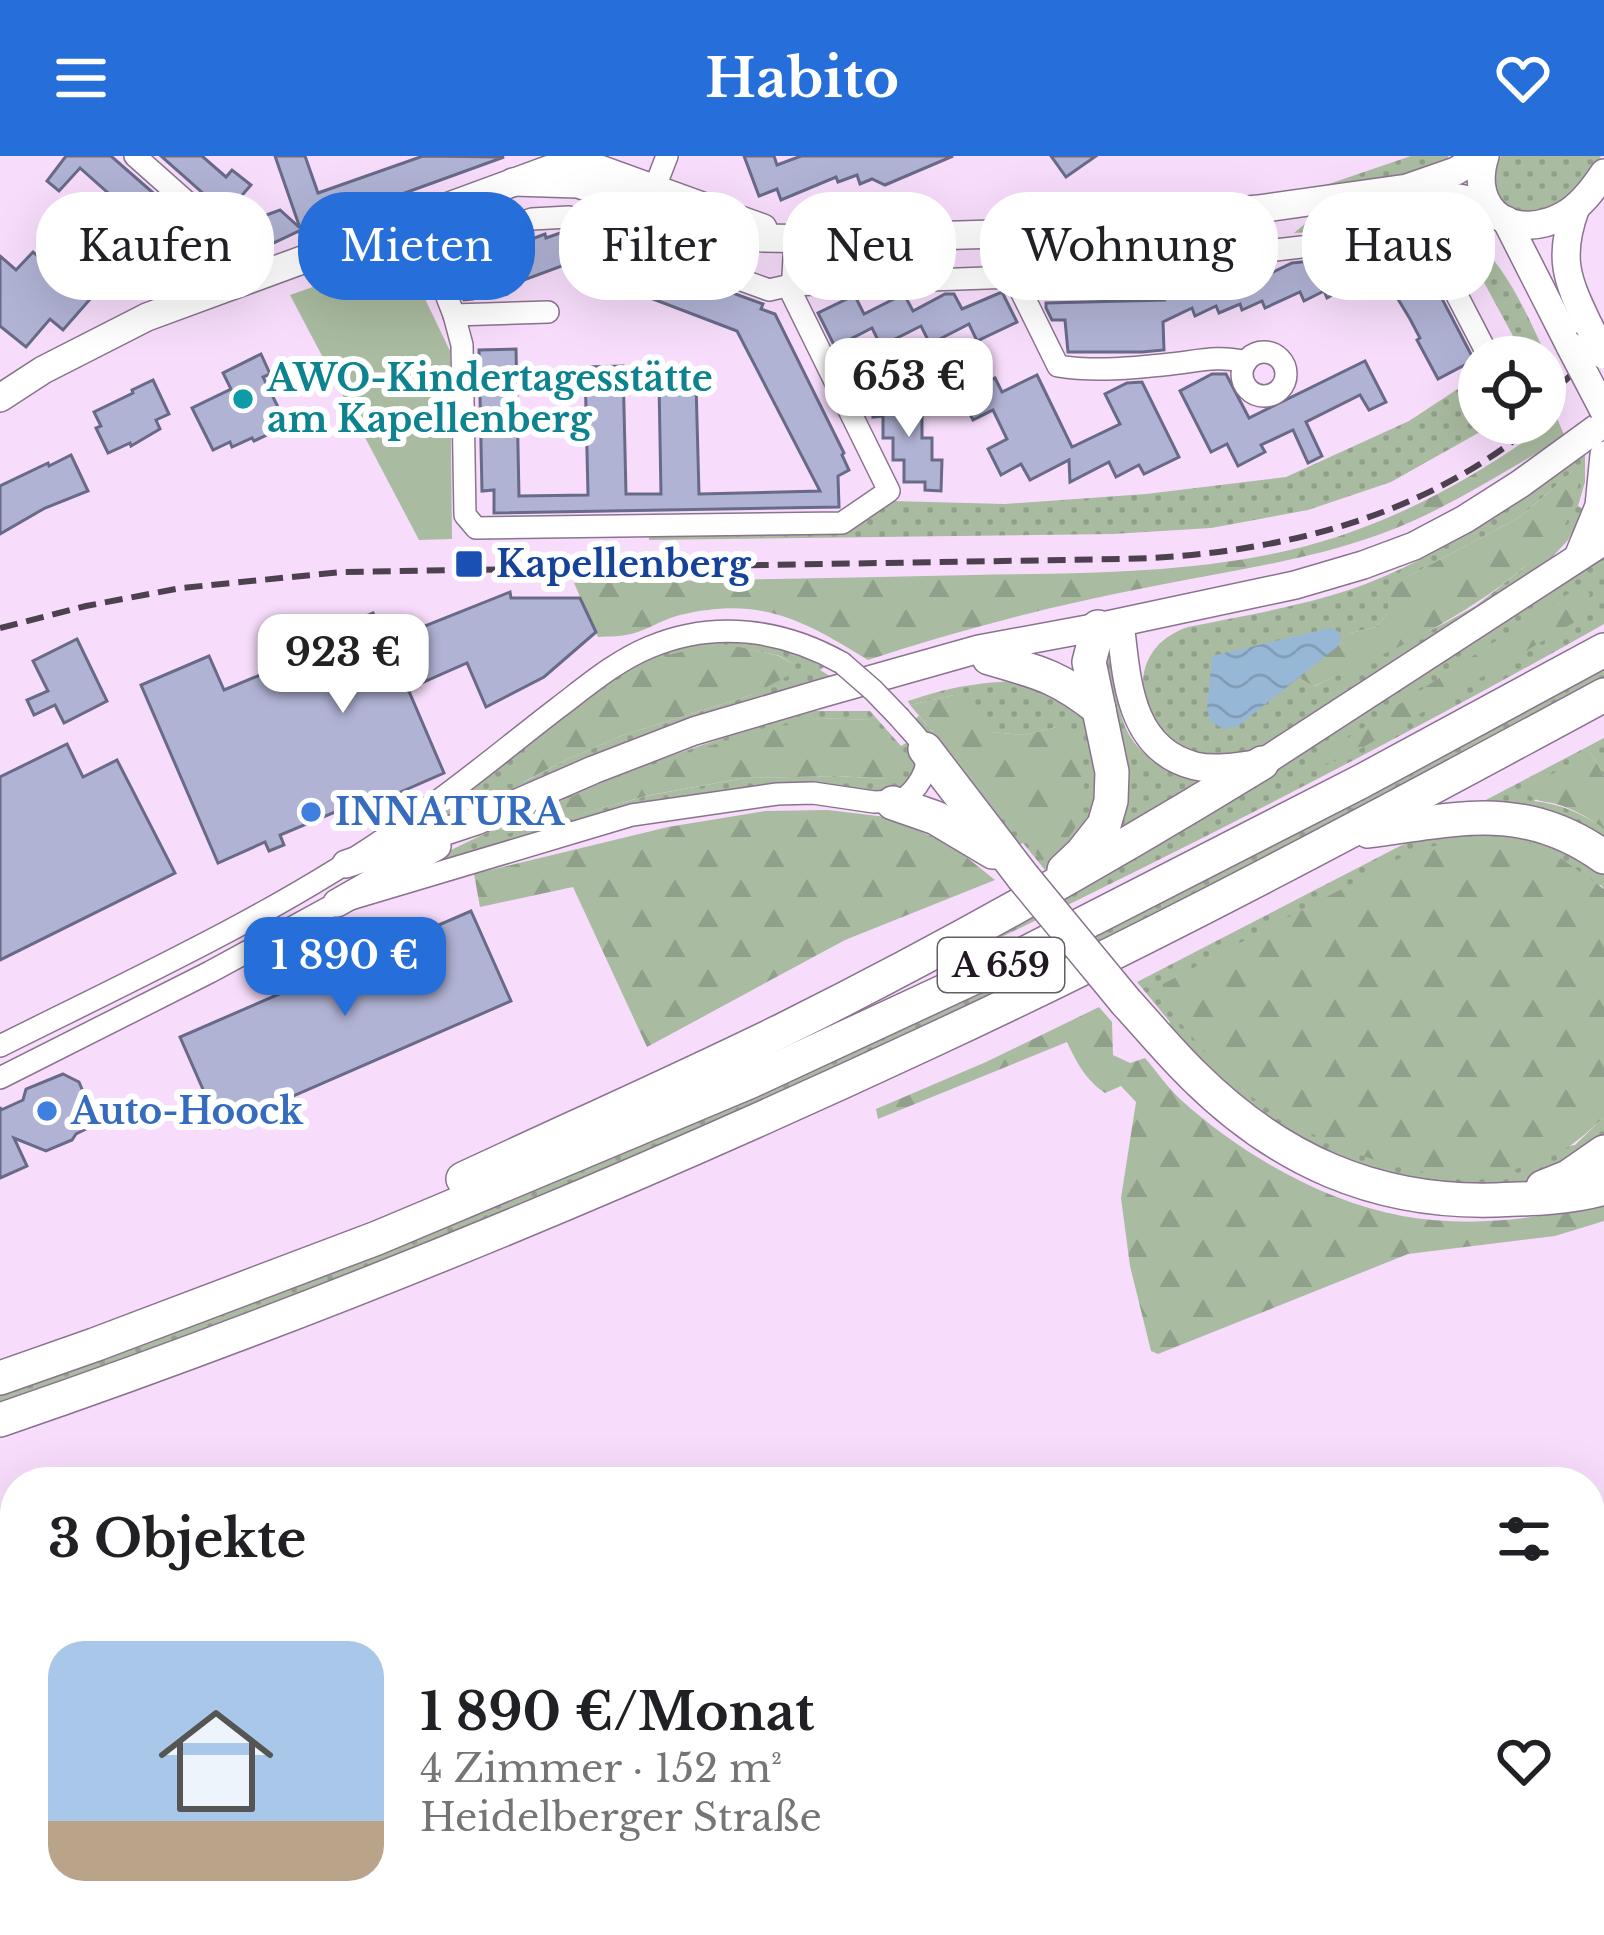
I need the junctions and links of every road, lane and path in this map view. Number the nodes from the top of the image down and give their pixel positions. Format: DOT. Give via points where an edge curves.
graph roads {
  1 [pos="135,156"];
  2 [pos="667,156"];
  3 [pos="1482,156"];
  4 [pos="1604,173"];
  5 [pos="1407,188"];
  6 [pos="176,192"];
  7 [pos="485,192"];
  8 [pos="639,192"];
  9 [pos="653,192"];
  10 [pos="1422,192"];
  11 [pos="1486,192"];
  12 [pos="1278,205"];
  13 [pos="1576,207"];
  14 [pos="1495,212"];
  15 [pos="535,219"];
  16 [pos="1278,249"];
  17 [pos="783,278"];
  18 [pos="980,279"];
  19 [pos="780,288"];
  20 [pos="193,300"];
  21 [pos="448,300"];
  22 [pos="1025,300"];
  23 [pos="548,312"];
  24 [pos="454,315"];
  25 [pos="1478,336"];
  26 [pos="1580,336"];
  27 [pos="1604,355"];
  28 [pos="1246,362"];
  29 [pos="0,398"];
  30 [pos="1604,411"];
  31 [pos="1604,423"];
  32 [pos="1604,455"];
  33 [pos="1604,541"];
  34 [pos="1578,557"];
  35 [pos="1108,625"];
  36 [pos="1604,650"];
  37 [pos="989,658"];
  38 [pos="823,693"];
  39 [pos="1604,695"];
  40 [pos="1099,709"];
  41 [pos="925,749"];
  42 [pos="1262,764"];
  43 [pos="893,803"];
  44 [pos="476,821"];
  45 [pos="1348,833"];
  46 [pos="1604,857"];
  47 [pos="346,864"];
  48 [pos="1022,880"];
  49 [pos="337,903"];
  50 [pos="0,1046"];
  51 [pos="0,1078"];
  52 [pos="1604,1152"];
  53 [pos="1604,1188"];
  54 [pos="1514,1199"];
  55 [pos="377,1238"];
  56 [pos="0,1378"];
  57 [pos="0,1420"];
  1 -- 6 [label="street"];
  2 -- 9 [label="street"];
  3 -- 5 [label="main road"];
  3 -- 11 [label="main road"];
  4 -- 13 [label="main road"];
  5 -- 10 [label="main road"];
  5 -- 12 [label="main road"];
  7 -- 8 [label="main road" via="581,164"];
  13 -- 14 [label="main road" via="1541,224"];
  13 -- 26 [label="main road" via="1565,268"];
  14 -- 26 [label="main road"];
  15 -- 19 [label="street" via="568,217"];
  16 -- 25 [label="street" via="1418,240 1435,253"];
  17 -- 19 [label="street"];
  18 -- 19 [label="street"];
  19 -- 24 [label="street" via="792,294 890,491 842,523 476,529 465,515 462,346"];
  20 -- 29 [label="main road" via="126,326"];
  21 -- 24 [label="street"];
  22 -- 28 [label="street" via="1058,366"];
  23 -- 24 [label="street"];
  26 -- 27 [label="main road, bridge"];
  26 -- 30 [label="main road, bridge"];
  31 -- 35 [label="main road" via="1414,546 1295,585"];
  32 -- 34 [label="main road" via="1599,506"];
  33 -- 34 [label="main road"];
  34 -- 42 [label="main road"];
  35 -- 37 [label="main road"];
  35 -- 38 [label="main road" via="979,649"];
  35 -- 40 [label="highway" via="1089,662"];
  35 -- 42 [label="main road" via="1131,702 1155,742 1196,766"];
  36 -- 55 [label="highway, A 659" via="1018,957 749,1082"];
  37 -- 38 [label="main road"];
  37 -- 40 [label="highway" via="1051,676"];
  38 -- 44 [label="main road" via="694,731"];
  39 -- 45 [label="highway, A 659"];
  40 -- 48 [label="highway" via="1112,772 1104,824 1082,853"];
  41 -- 43 [label="street" via="916,788"];
  41 -- 47 [label="street, bridge" via="834,659 783,637 695,633 613,666"];
  41 -- 48 [label="highway"];
  42 -- 48 [label="highway" via="1118,851"];
  43 -- 48 [label="highway" via="936,818"];
  43 -- 49 [label="street" via="776,794 632,815"];
  44 -- 47 [label="main road"];
  44 -- 49 [label="main road"];
  45 -- 46 [label="highway" via="1523,820"];
  45 -- 57 [label="highway, A 659" via="739,1129 345,1294"];
  47 -- 50 [label="street"];
  48 -- 54 [label="highway, bridge" via="1195,1077 1248,1124 1349,1180 1408,1196"];
  48 -- 55 [label="highway" via="783,1030 455,1183"];
  49 -- 51 [label="street"];
  52 -- 54 [label="highway"];
  53 -- 54 [label="highway"];
  55 -- 56 [label="highway, A 659"];
}
